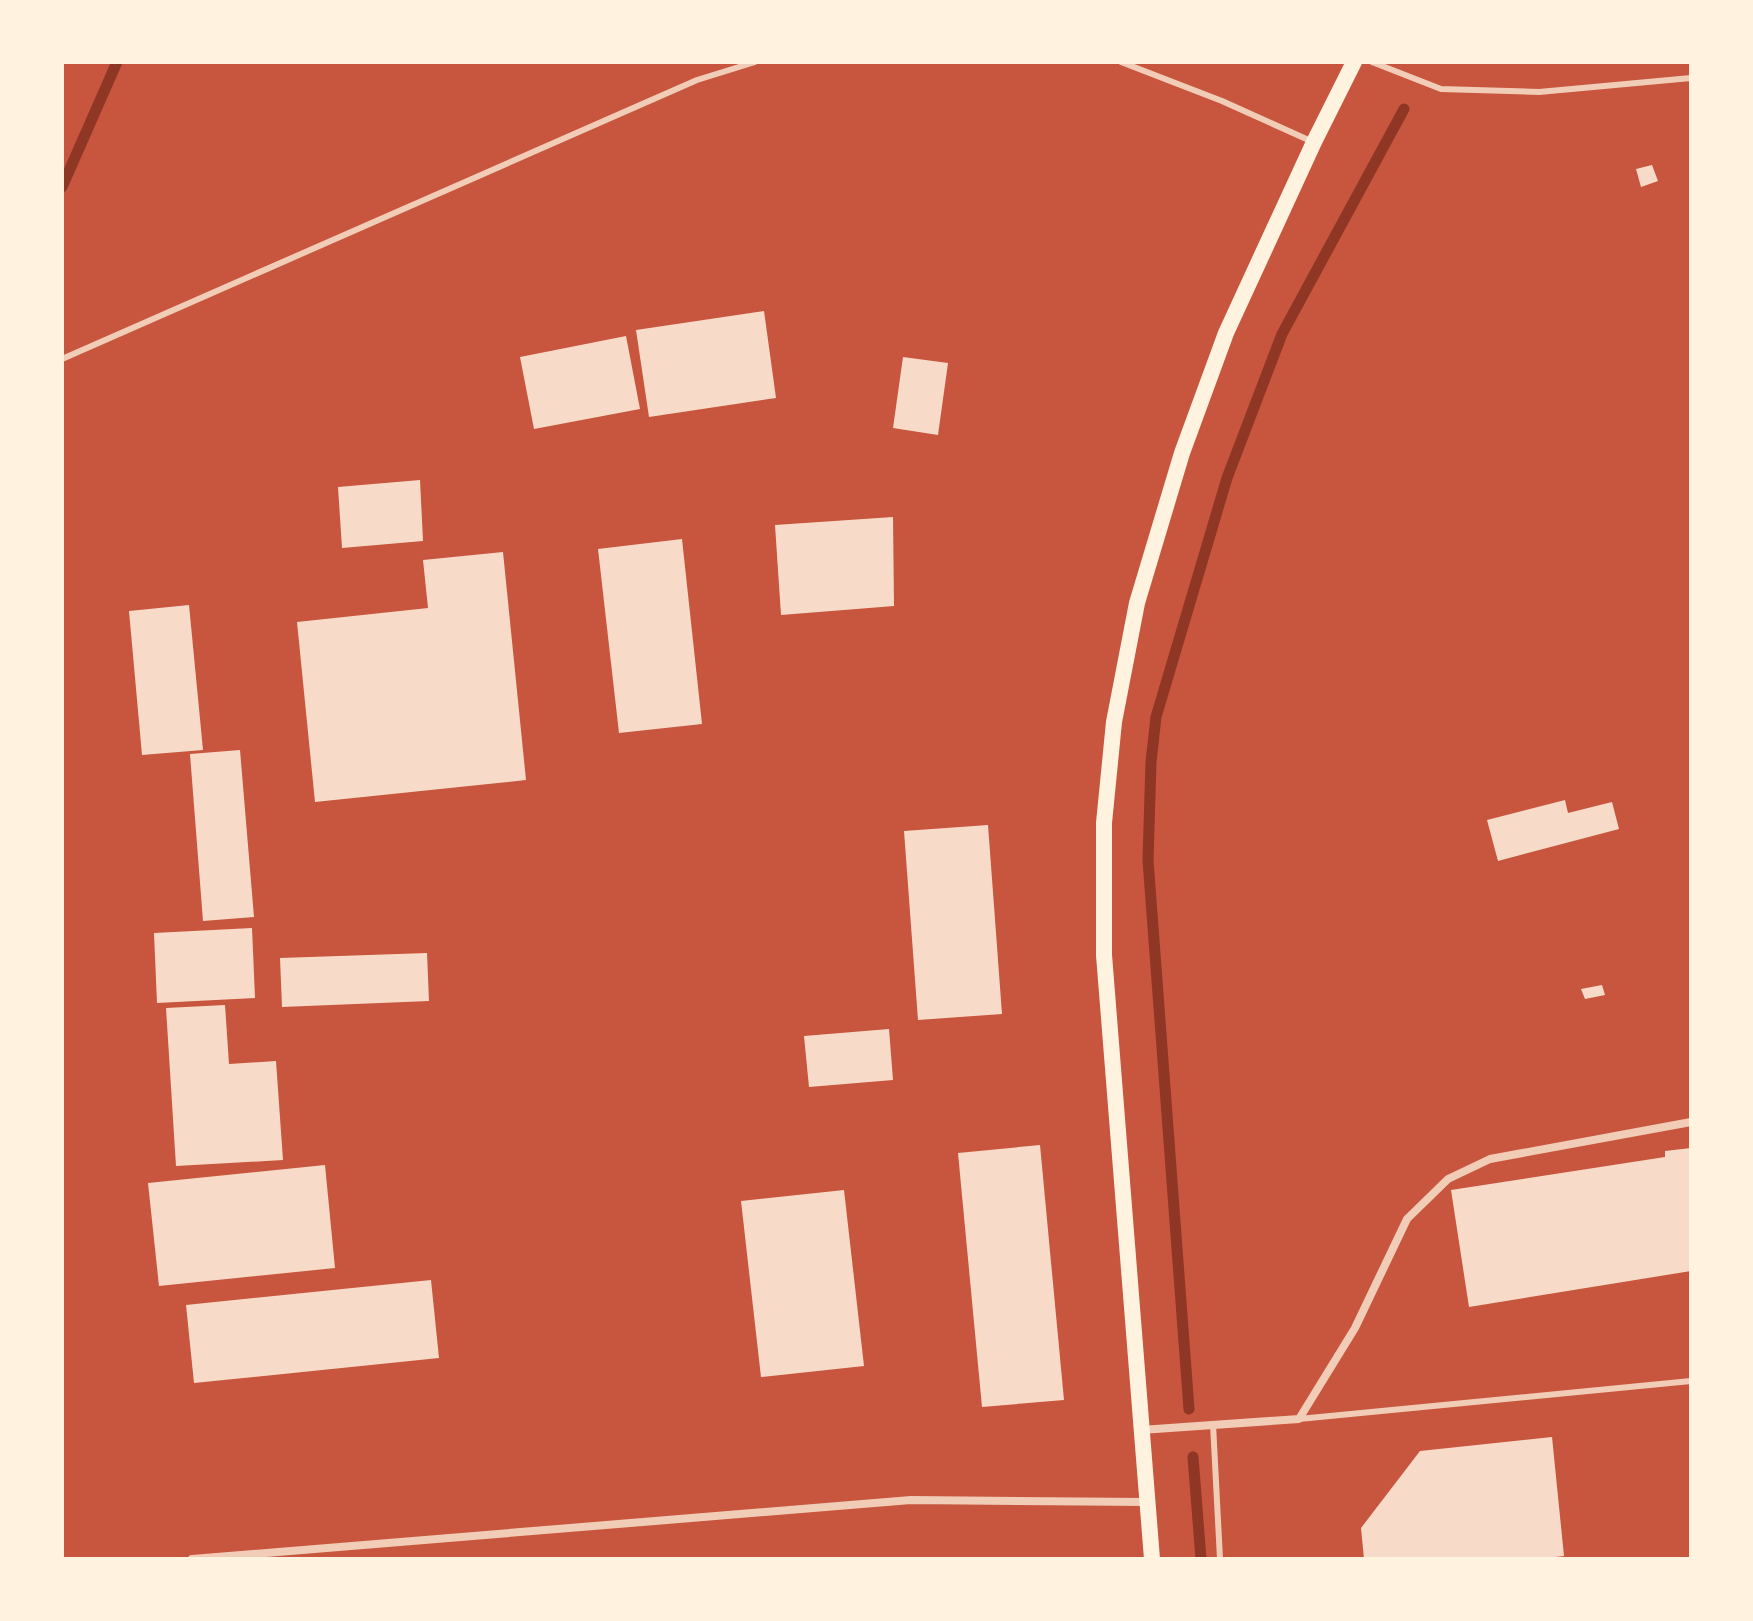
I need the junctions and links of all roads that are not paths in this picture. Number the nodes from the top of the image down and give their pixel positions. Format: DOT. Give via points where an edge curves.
graph roads {
  1 [pos="755,62"];
  2 [pos="1121,62"];
  3 [pos="1354,62"];
  4 [pos="1372,62"];
  5 [pos="1691,78"];
  6 [pos="1314,142"];
  7 [pos="62,359"];
  8 [pos="1691,1122"];
  9 [pos="1691,1381"];
  10 [pos="1299,1419"];
  11 [pos="1213,1424"];
  12 [pos="1141,1430"];
  13 [pos="1148,1502"];
  14 [pos="192,1559"];
  15 [pos="1152,1559"];
  16 [pos="1220,1559"];
  1 -- 7 [label="lane" via="697,80"];
  2 -- 6 [label="lane"];
  3 -- 6 [label="main road"];
  4 -- 5 [label="lane" via="1441,89 1539,92"];
  6 -- 12 [label="main road" via="1226,333 1182,453 1137,603 1114,722 1104,823 1104,955"];
  8 -- 10 [label="street" via="1490,1159 1448,1179 1407,1219 1355,1328"];
  9 -- 10 [label="lane"];
  10 -- 11 [label="street"];
  11 -- 12 [label="street"];
  11 -- 16 [label="lane"];
  12 -- 13 [label="main road"];
  13 -- 14 [label="street" via="911,1500"];
  13 -- 15 [label="main road"];
}
